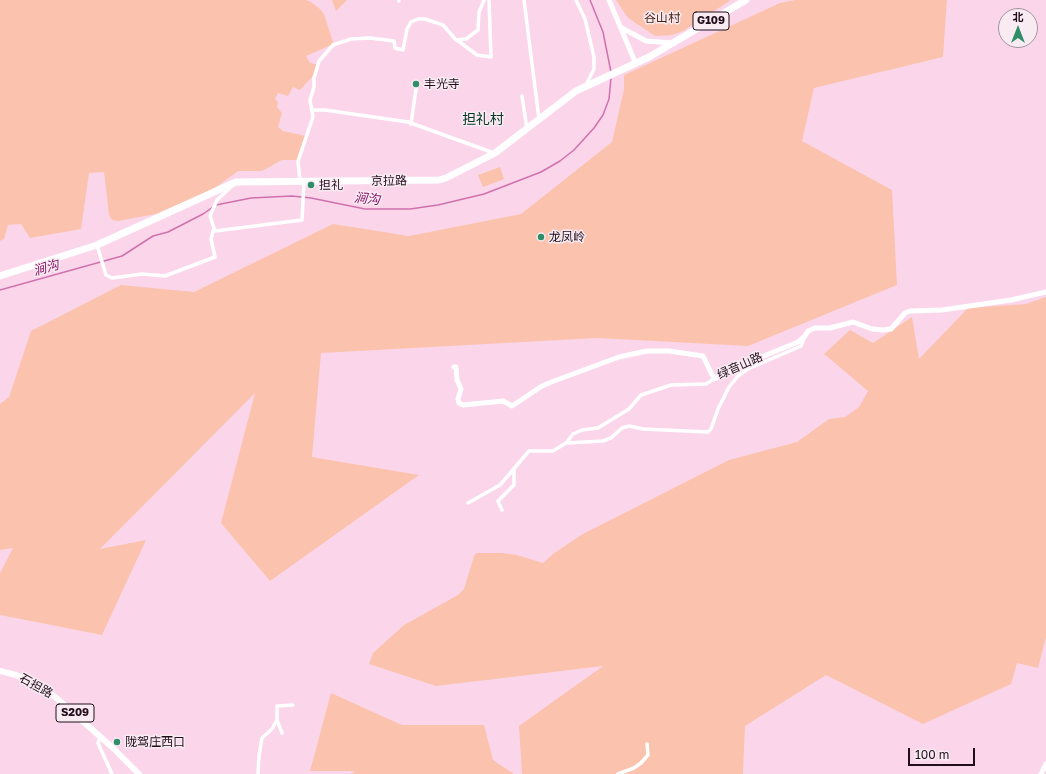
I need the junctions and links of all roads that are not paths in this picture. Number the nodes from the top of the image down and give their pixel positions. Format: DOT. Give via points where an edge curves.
graph roads {
  1 [pos="484,0"];
  2 [pos="489,0"];
  3 [pos="524,0"];
  4 [pos="576,0"];
  5 [pos="610,0"];
  6 [pos="746,0"];
  7 [pos="621,27"];
  8 [pos="456,40"];
  9 [pos="675,42"];
  10 [pos="634,65"];
  11 [pos="586,85"];
  12 [pos="416,89"];
  13 [pos="522,96"];
  14 [pos="313,110"];
  15 [pos="539,119"];
  16 [pos="412,124"];
  17 [pos="527,129"];
  18 [pos="495,153"];
  19 [pos="302,181"];
  20 [pos="236,182"];
  21 [pos="214,228"];
  22 [pos="97,245"];
  23 [pos="0,276"];
  24 [pos="1046,292"];
  25 [pos="805,336"];
  26 [pos="454,367"];
  27 [pos="714,379"];
  28 [pos="566,444"];
  29 [pos="514,469"];
  30 [pos="468,503"];
  31 [pos="502,510"];
  32 [pos="0,671"];
  33 [pos="293,705"];
  34 [pos="277,720"];
  35 [pos="282,733"];
  36 [pos="101,737"];
  37 [pos="647,744"];
  38 [pos="1046,764"];
  39 [pos="112,774"];
  40 [pos="137,774"];
  41 [pos="258,774"];
  42 [pos="618,774"];
  43 [pos="1041,774"];
  1 -- 8 [label="street" via="479,12 478,30 466,39"];
  2 -- 8 [label="street" via="491,57 477,55"];
  3 -- 15 [label="street"];
  4 -- 11 [label="street" via="585,19 594,57 594,69"];
  5 -- 7 [label="street"];
  6 -- 9 [label="highway, 京拉路 / G109"];
  7 -- 9 [label="street" via="646,41"];
  7 -- 10 [label="street"];
  8 -- 14 [label="street" via="443,25 418,19 411,22 407,29 403,50 396,48 394,41 370,38 351,39 333,45 319,61 310,100"];
  9 -- 10 [label="highway, 京拉路 / G109"];
  10 -- 11 [label="highway, 京拉路 / G109"];
  11 -- 15 [label="highway, 京拉路 / G109"];
  12 -- 16 [label="street"];
  13 -- 17 [label="street"];
  14 -- 16 [label="street"];
  14 -- 19 [label="street" via="311,126 298,161"];
  15 -- 17 [label="highway, 京拉路 / G109"];
  16 -- 18 [label="street"];
  17 -- 18 [label="highway, 京拉路 / G109"];
  18 -- 19 [label="highway, 京拉路 / G109" via="457,174 439,180"];
  19 -- 20 [label="highway, 京拉路 / G109"];
  19 -- 21 [label="street" via="302,220 215,231"];
  20 -- 21 [label="street" via="217,200 210,216"];
  20 -- 22 [label="highway, 京拉路 / G109"];
  21 -- 22 [label="street" via="211,239 216,257 165,276 142,274 112,278 106,275"];
  22 -- 23 [label="highway, 京拉路 / G109"];
  24 -- 25 [label="street, 绿音山路" via="955,308 910,311 905,313 892,329 872,329 853,322 830,328 815,328 808,331"];
  25 -- 27 [label="street, 绿音山路" via="798,342"];
  25 -- 28 [label="street" via="801,346 748,369 738,376 729,387 712,429 708,432 629,426 622,428 611,438"];
  26 -- 27 [label="street, 绿音山路" via="461,389 458,399 463,405 503,400 512,406 554,381 619,357 647,351 703,356"];
  27 -- 28 [label="street" via="706,384 672,385 641,395 629,409 598,428 573,434"];
  28 -- 29 [label="street" via="553,451 529,451"];
  29 -- 30 [label="street" via="500,484"];
  29 -- 31 [label="street" via="514,485 498,501"];
  32 -- 36 [label="main road, 石担路 / S209" via="16,675 43,688"];
  33 -- 34 [label="street" via="277,706"];
  34 -- 35 [label="street"];
  34 -- 41 [label="street" via="262,738"];
  36 -- 39 [label="street" via="98,743"];
  36 -- 40 [label="main road, 石担路 / S209"];
  37 -- 42 [label="street" via="648,756 634,768"];
  38 -- 43 [label="street"];
}
